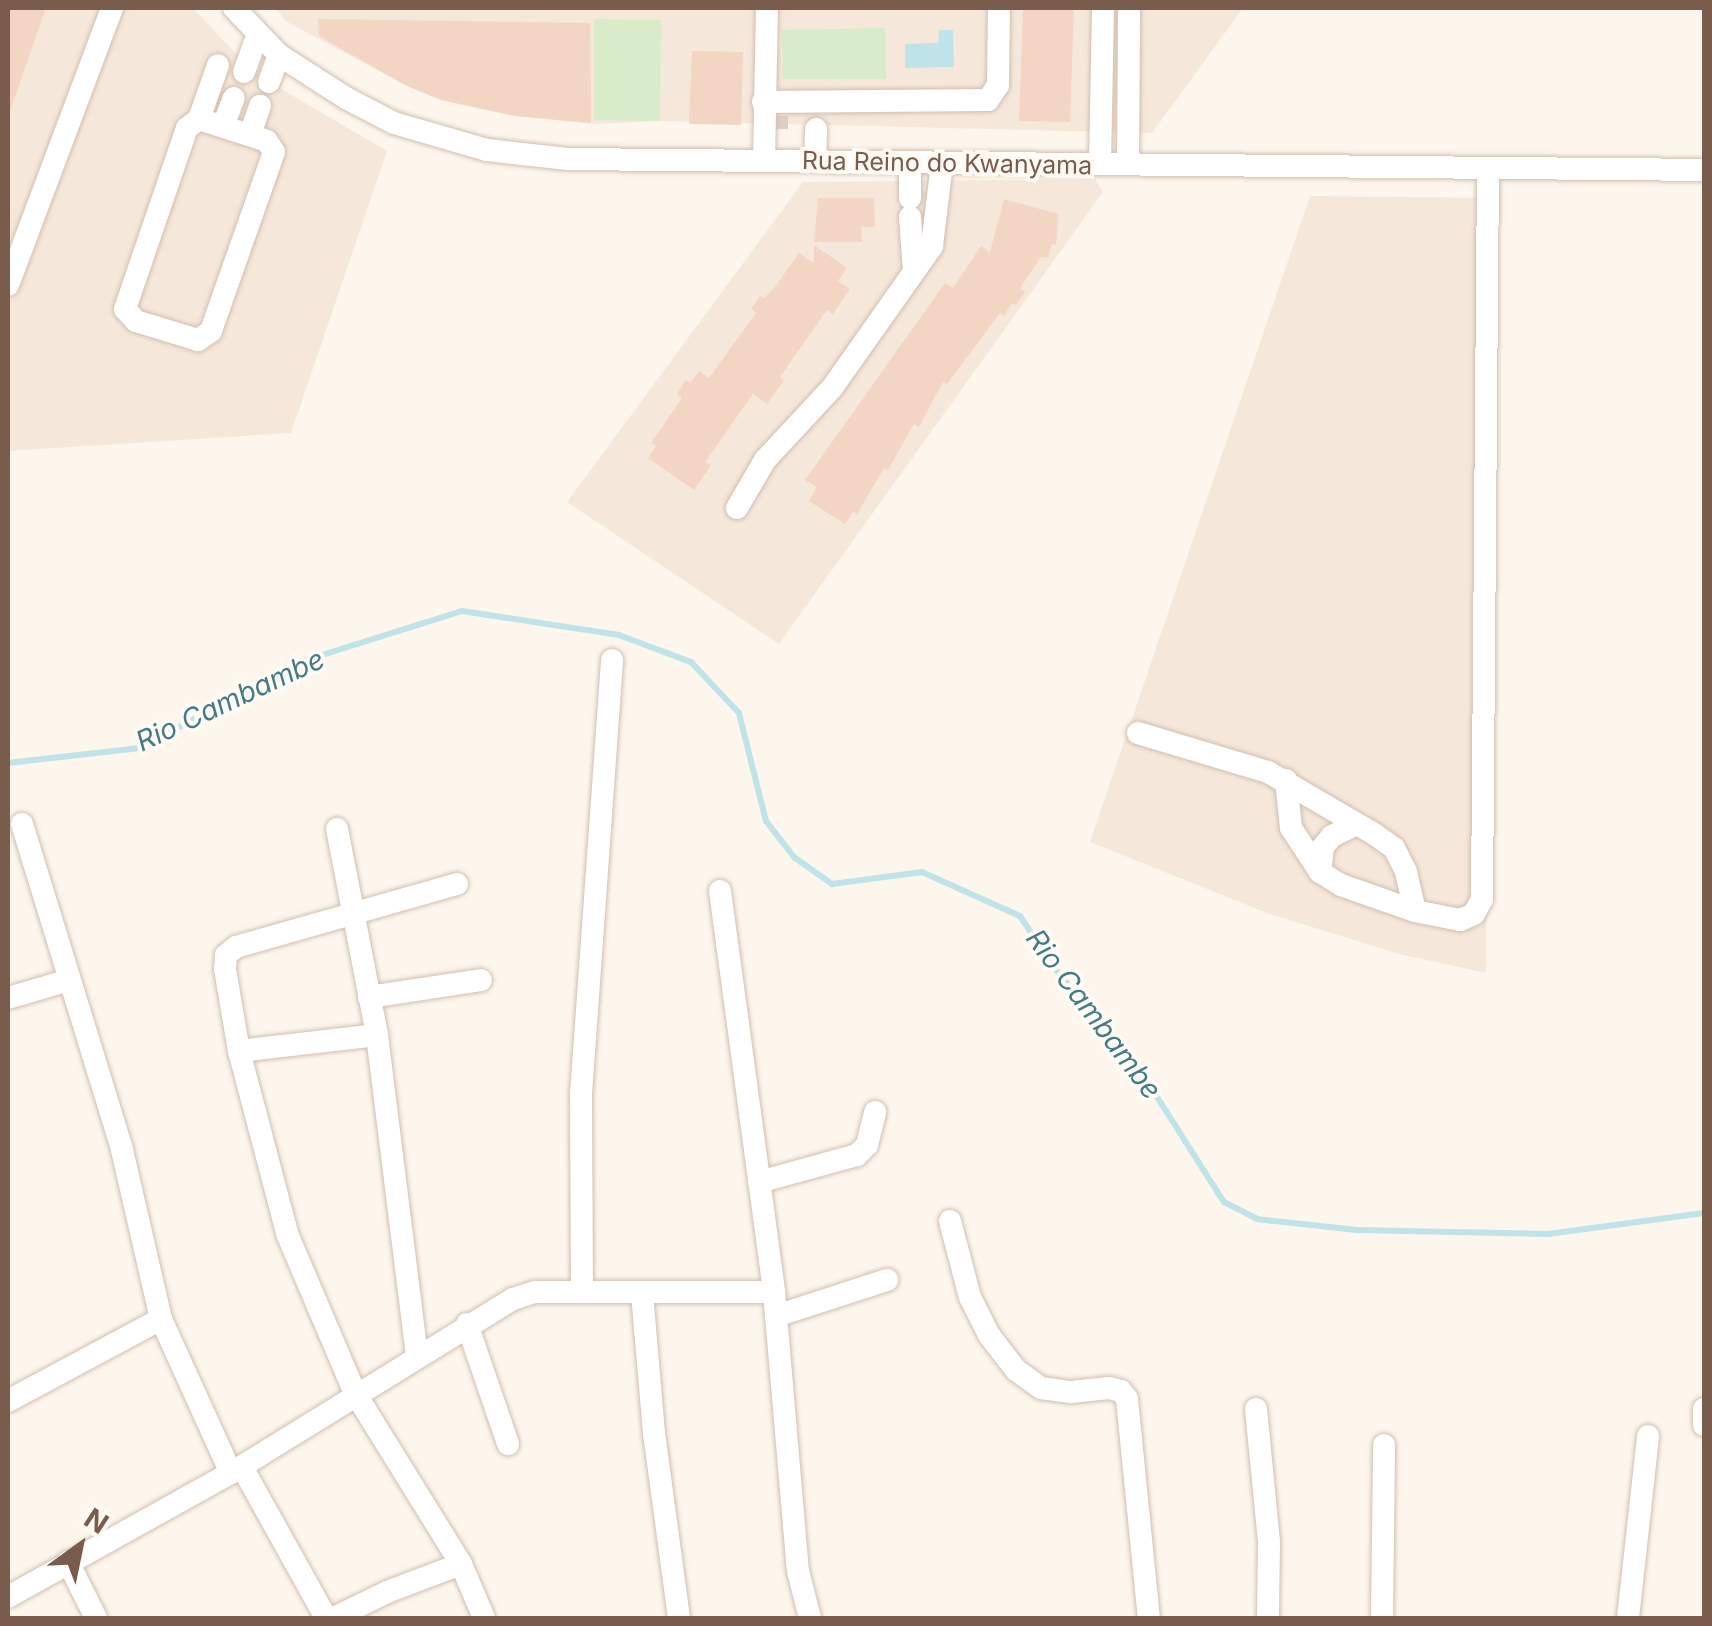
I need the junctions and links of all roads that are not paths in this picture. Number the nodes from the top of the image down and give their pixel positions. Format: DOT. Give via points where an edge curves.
graph roads {
  1 [pos="112,8"];
  2 [pos="234,8"];
  3 [pos="766,8"];
  4 [pos="999,8"];
  5 [pos="1104,8"];
  6 [pos="1130,13"];
  7 [pos="257,36"];
  8 [pos="279,55"];
  9 [pos="218,65"];
  10 [pos="244,72"];
  11 [pos="269,82"];
  12 [pos="234,98"];
  13 [pos="260,106"];
  14 [pos="774,112"];
  15 [pos="815,116"];
  16 [pos="199,119"];
  17 [pos="223,126"];
  18 [pos="250,135"];
  19 [pos="770,161"];
  20 [pos="816,161"];
  21 [pos="910,162"];
  22 [pos="942,162"];
  23 [pos="1100,164"];
  24 [pos="1128,164"];
  25 [pos="1488,168"];
  26 [pos="1704,170"];
  27 [pos="914,270"];
  28 [pos="8,285"];
  29 [pos="736,508"];
  30 [pos="612,660"];
  31 [pos="1138,733"];
  32 [pos="1286,780"];
  33 [pos="22,824"];
  34 [pos="1355,825"];
  35 [pos="337,829"];
  36 [pos="1320,872"];
  37 [pos="458,884"];
  38 [pos="720,891"];
  39 [pos="1414,910"];
  40 [pos="354,913"];
  41 [pos="69,980"];
  42 [pos="481,980"];
  43 [pos="370,997"];
  44 [pos="8,998"];
  45 [pos="377,1035"];
  46 [pos="239,1051"];
  47 [pos="875,1112"];
  48 [pos="759,1182"];
  49 [pos="950,1221"];
  50 [pos="887,1280"];
  51 [pos="582,1292"];
  52 [pos="642,1293"];
  53 [pos="775,1304"];
  54 [pos="160,1319"];
  55 [pos="467,1324"];
  56 [pos="417,1356"];
  57 [pos="355,1393"];
  58 [pos="8,1402"];
  59 [pos="1256,1409"];
  60 [pos="1704,1409"];
  61 [pos="1704,1425"];
  62 [pos="1648,1436"];
  63 [pos="508,1444"];
  64 [pos="1384,1445"];
  65 [pos="236,1470"];
  66 [pos="68,1562"];
  67 [pos="461,1564"];
  68 [pos="8,1597"];
  69 [pos="96,1618"];
  70 [pos="330,1618"];
  71 [pos="484,1618"];
  72 [pos="679,1618"];
  73 [pos="810,1618"];
  74 [pos="1149,1618"];
  75 [pos="1268,1618"];
  76 [pos="1382,1618"];
  77 [pos="1628,1618"];
  1 -- 28 [label="street"];
  2 -- 7 [label="street, Rua Reino do Kwanyama"];
  3 -- 14 [label="street"];
  4 -- 15 [label="street" via="998,85 988,100"];
  5 -- 23 [label="street"];
  6 -- 24 [label="street"];
  7 -- 8 [label="street, Rua Reino do Kwanyama"];
  7 -- 10 [label="street"];
  8 -- 11 [label="street"];
  8 -- 19 [label="street, Rua Reino do Kwanyama" via="394,123 487,150 567,159"];
  9 -- 16 [label="street"];
  12 -- 17 [label="street"];
  13 -- 18 [label="street"];
  14 -- 15 [label="street"];
  14 -- 19 [label="street"];
  15 -- 20 [label="street"];
  16 -- 17 [label="street"];
  16 -- 18 [label="street" via="187,128 124,309 136,321 198,340 209,334 273,156 267,142"];
  17 -- 18 [label="street"];
  19 -- 20 [label="street, Rua Reino do Kwanyama"];
  20 -- 21 [label="street, Rua Reino do Kwanyama"];
  21 -- 22 [label="street, Rua Reino do Kwanyama"];
  21 -- 27 [label="street"];
  22 -- 23 [label="street, Rua Reino do Kwanyama"];
  22 -- 27 [label="street" via="932,246"];
  23 -- 24 [label="street, Rua Reino do Kwanyama"];
  24 -- 25 [label="street, Rua Reino do Kwanyama"];
  25 -- 26 [label="street, Rua Reino do Kwanyama"];
  25 -- 39 [label="street" via="1482,899 1474,914 1460,920"];
  27 -- 29 [label="street" via="832,388 765,460"];
  30 -- 51 [label="street" via="581,1094"];
  31 -- 32 [label="street"];
  32 -- 34 [label="street"];
  32 -- 36 [label="street" via="1291,828"];
  33 -- 41 [label="street"];
  34 -- 36 [label="street" via="1323,847"];
  34 -- 39 [label="street" via="1394,848"];
  35 -- 40 [label="street"];
  36 -- 39 [label="street"];
  37 -- 40 [label="street"];
  38 -- 48 [label="street"];
  40 -- 43 [label="street"];
  40 -- 46 [label="street" via="226,954"];
  41 -- 44 [label="street"];
  41 -- 54 [label="street" via="122,1150"];
  42 -- 43 [label="street"];
  43 -- 45 [label="street"];
  45 -- 46 [label="street"];
  45 -- 56 [label="street"];
  46 -- 57 [label="street" via="288,1236"];
  47 -- 48 [label="street" via="857,1155"];
  48 -- 53 [label="street"];
  49 -- 74 [label="street" via="970,1297 1016,1370 1041,1388 1109,1388 1128,1399"];
  50 -- 53 [label="street"];
  51 -- 52 [label="street"];
  51 -- 55 [label="street" via="534,1292"];
  52 -- 53 [label="street"];
  52 -- 72 [label="street"];
  53 -- 73 [label="street" via="798,1570"];
  54 -- 58 [label="street"];
  54 -- 65 [label="street"];
  55 -- 56 [label="street"];
  55 -- 63 [label="street"];
  56 -- 57 [label="street"];
  57 -- 65 [label="street"];
  57 -- 67 [label="street"];
  59 -- 75 [label="street" via="1269,1542"];
  60 -- 61 [label="street"];
  62 -- 77 [label="street"];
  64 -- 76 [label="street"];
  65 -- 66 [label="street"];
  65 -- 70 [label="street"];
  66 -- 68 [label="street"];
  66 -- 69 [label="street"];
  67 -- 70 [label="street"];
  67 -- 71 [label="street"];
}
